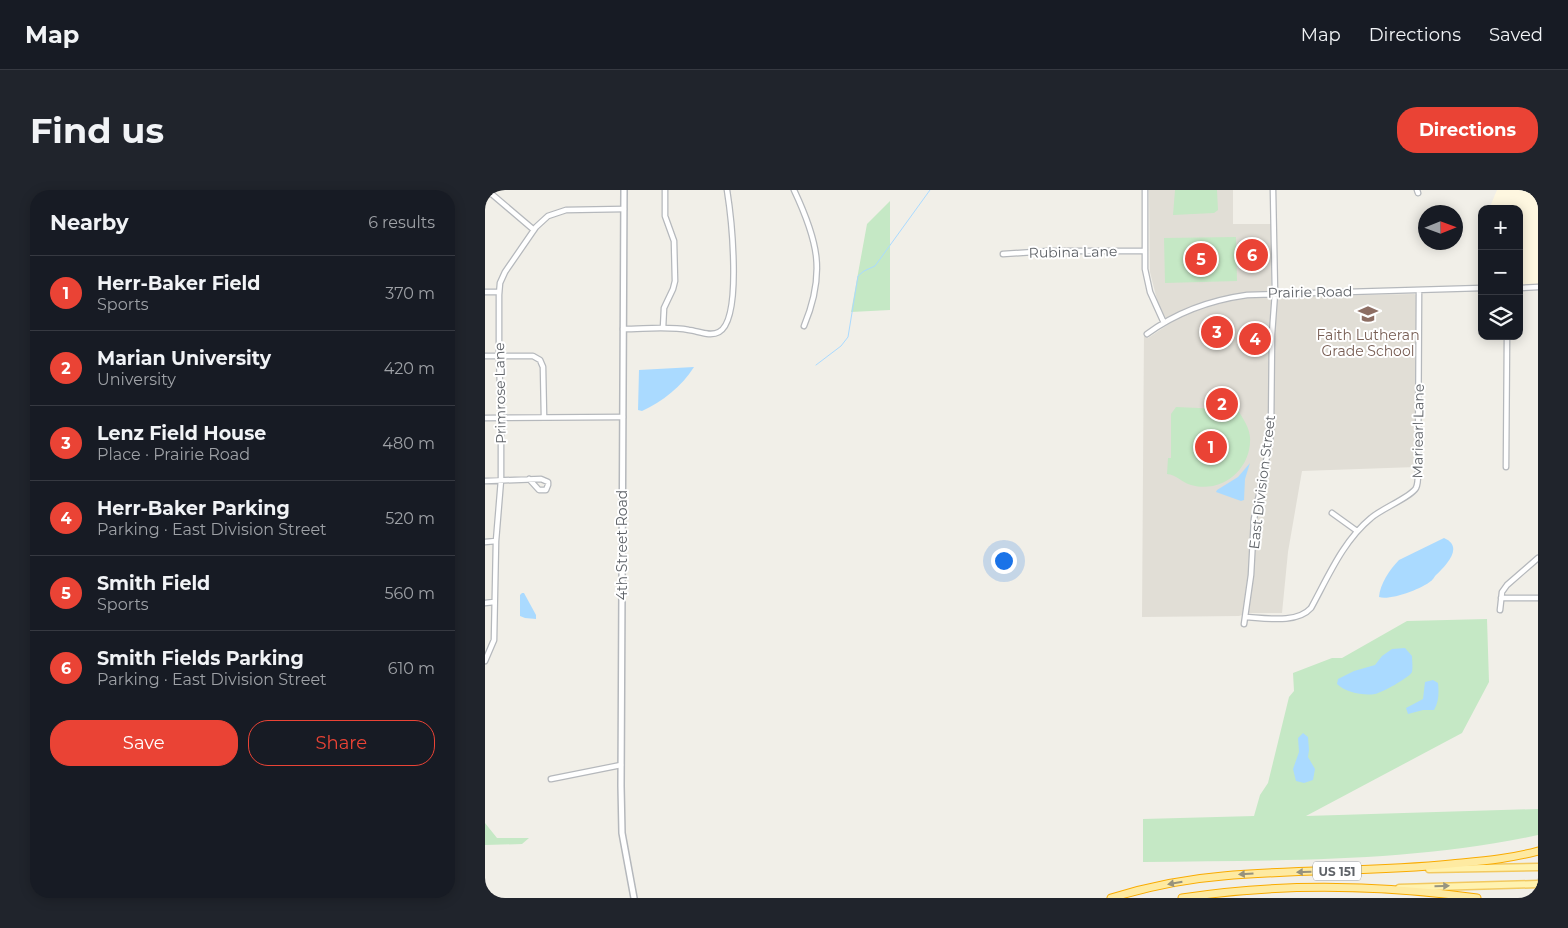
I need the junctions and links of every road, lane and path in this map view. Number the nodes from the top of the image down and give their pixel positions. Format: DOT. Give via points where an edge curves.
graph roads {
  1 [pos="487,190"];
  2 [pos="624,190"];
  3 [pos="665,190"];
  4 [pos="727,190"];
  5 [pos="794,190"];
  6 [pos="1145,190"];
  7 [pos="1273,190"];
  8 [pos="624,209"];
  9 [pos="534,230"];
  10 [pos="1144,251"];
  11 [pos="1003,254"];
  12 [pos="1538,287"];
  13 [pos="1478,288"];
  14 [pos="1523,288"];
  15 [pos="1419,290"];
  16 [pos="485,292"];
  17 [pos="499,292"];
  18 [pos="1275,293"];
  19 [pos="1164,323"];
  20 [pos="804,326"];
  21 [pos="663,328"];
  22 [pos="623,330"];
  23 [pos="1147,334"];
  24 [pos="1507,340"];
  25 [pos="485,356"];
  26 [pos="499,356"];
  27 [pos="501,417"];
  28 [pos="544,417"];
  29 [pos="623,417"];
  30 [pos="485,418"];
  31 [pos="1506,467"];
  32 [pos="529,479"];
  33 [pos="501,480"];
  34 [pos="485,481"];
  35 [pos="1332,512"];
  36 [pos="1357,531"];
  37 [pos="496,541"];
  38 [pos="485,542"];
  39 [pos="1538,558"];
  40 [pos="1501,598"];
  41 [pos="1538,598"];
  42 [pos="494,602"];
  43 [pos="485,603"];
  44 [pos="1500,610"];
  45 [pos="1245,617"];
  46 [pos="1244,624"];
  47 [pos="485,661"];
  48 [pos="621,766"];
  49 [pos="551,779"];
  50 [pos="1538,851"];
  51 [pos="1538,868"];
  52 [pos="1405,869"];
  53 [pos="1538,884"];
  54 [pos="1376,888"];
  55 [pos="634,898"];
  56 [pos="1111,898"];
  57 [pos="1183,898"];
  58 [pos="1477,898"];
  1 -- 9 [label="street"];
  2 -- 8 [label="street, 4th Street Road"];
  3 -- 21 [label="street" via="665,216 674,241 675,282 664,308"];
  4 -- 21 [label="street" via="734,255 729,318 723,329 712,334"];
  5 -- 20 [label="street" via="817,252 815,300"];
  6 -- 10 [label="street"];
  7 -- 18 [label="street, East Division Street"];
  8 -- 9 [label="street, Primrose Lane" via="561,211 545,218"];
  8 -- 22 [label="street, 4th Street Road"];
  9 -- 17 [label="street, Primrose Lane" via="504,275"];
  10 -- 11 [label="street, Rubina Lane"];
  10 -- 19 [label="street" via="1150,291"];
  12 -- 14 [label="street"];
  13 -- 15 [label="street, Prairie Road"];
  15 -- 18 [label="street, Prairie Road"];
  15 -- 36 [label="street, Mariearl Lane" via="1417,485 1410,495 1381,510"];
  16 -- 17 [label="street"];
  17 -- 26 [label="street, Primrose Lane"];
  18 -- 19 [label="street, Prairie Road" via="1212,301"];
  18 -- 45 [label="street, East Division Street" via="1270,442 1254,519"];
  19 -- 23 [label="street, Prairie Road"];
  21 -- 22 [label="street"];
  22 -- 29 [label="street, 4th Street Road"];
  24 -- 31 [label="street"];
  25 -- 26 [label="street"];
  26 -- 27 [label="street, Primrose Lane"];
  26 -- 28 [label="street" via="533,356 541,361"];
  27 -- 28 [label="street"];
  27 -- 30 [label="street"];
  27 -- 33 [label="street, Primrose Lane"];
  28 -- 29 [label="street"];
  29 -- 48 [label="street, 4th Street Road"];
  32 -- 33 [label="street"];
  33 -- 34 [label="street"];
  33 -- 37 [label="street, Primrose Lane"];
  35 -- 36 [label="street"];
  36 -- 45 [label="street, Mariearl Lane" via="1305,614 1291,618"];
  37 -- 38 [label="street"];
  37 -- 42 [label="street, Primrose Lane"];
  39 -- 40 [label="street" via="1507,584"];
  40 -- 41 [label="street"];
  40 -- 44 [label="street"];
  42 -- 43 [label="street"];
  42 -- 47 [label="street, Primrose Lane" via="494,640"];
  45 -- 46 [label="street, East Division Street"];
  48 -- 49 [label="street"];
  48 -- 55 [label="street, 4th Street Road" via="622,833"];
  50 -- 52 [label="highway" via="1507,858"];
  51 -- 52 [label="main road, US 151"];
  52 -- 56 [label="highway, US 151, one-way" via="1223,876 1158,886"];
  54 -- 53 [label="main road, US 151, one-way"];
  54 -- 57 [label="highway, US 151" via="1221,892"];
  54 -- 58 [label="highway"];
}
